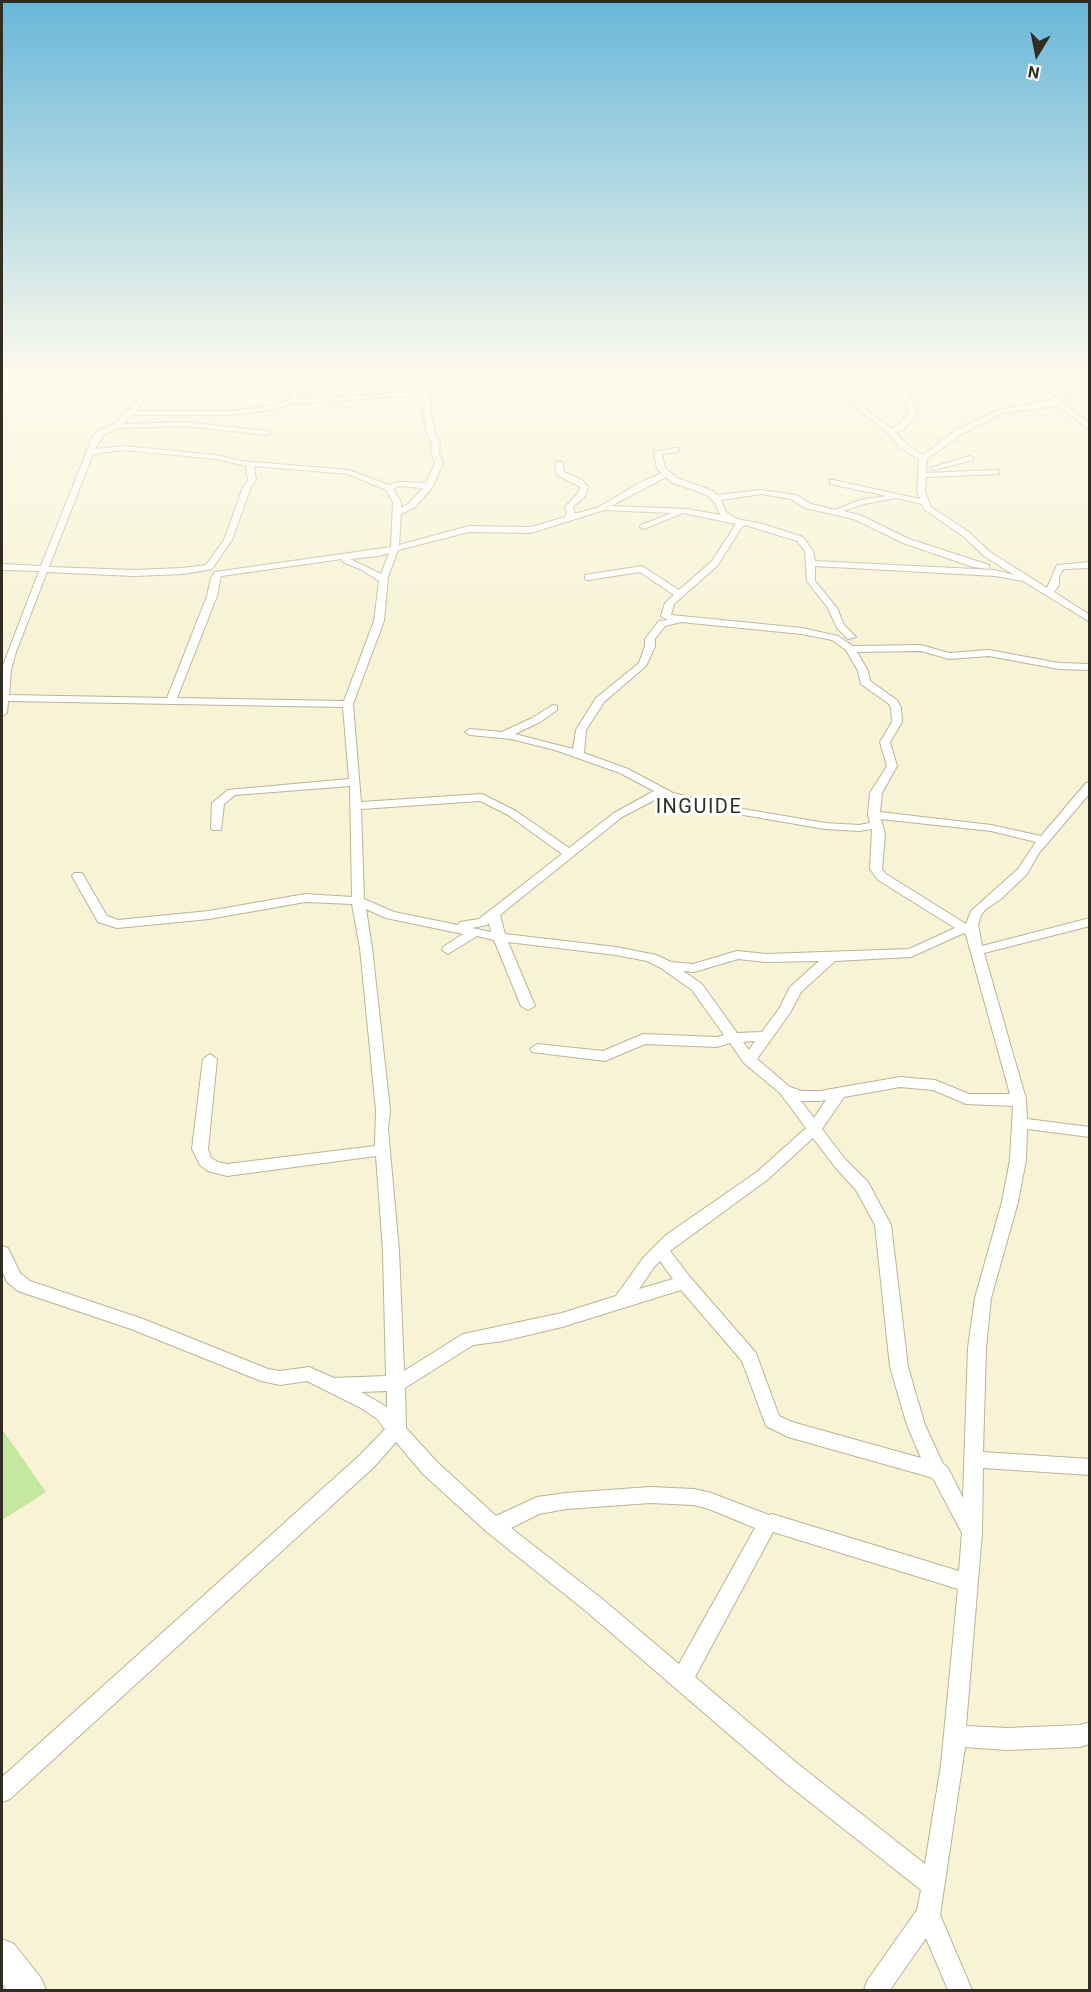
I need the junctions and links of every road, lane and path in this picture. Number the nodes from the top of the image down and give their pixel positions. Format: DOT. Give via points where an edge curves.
graph roads {
  1 [pos="85,466"];
  2 [pos="251,466"];
  3 [pos="278,466"];
  4 [pos="438,466"];
  5 [pos="559,466"];
  6 [pos="660,466"];
  7 [pos="923,466"];
  8 [pos="947,466"];
  9 [pos="996,471"];
  10 [pos="923,472"];
  11 [pos="667,474"];
  12 [pos="832,482"];
  13 [pos="379,483"];
  14 [pos="398,484"];
  15 [pos="429,486"];
  16 [pos="389,488"];
  17 [pos="897,497"];
  18 [pos="715,498"];
  19 [pos="924,502"];
  20 [pos="601,509"];
  21 [pos="687,511"];
  22 [pos="832,512"];
  23 [pos="395,514"];
  24 [pos="569,518"];
  25 [pos="740,522"];
  26 [pos="644,527"];
  27 [pos="395,548"];
  28 [pos="992,557"];
  29 [pos="335,559"];
  30 [pos="811,563"];
  31 [pos="1089,565"];
  32 [pos="2,567"];
  33 [pos="994,567"];
  34 [pos="45,568"];
  35 [pos="984,573"];
  36 [pos="588,577"];
  37 [pos="384,580"];
  38 [pos="1026,580"];
  39 [pos="1048,593"];
  40 [pos="680,594"];
  41 [pos="1089,619"];
  42 [pos="694,621"];
  43 [pos="851,638"];
  44 [pos="851,649"];
  45 [pos="1089,667"];
  46 [pos="4,670"];
  47 [pos="2,698"];
  48 [pos="170,702"];
  49 [pos="348,704"];
  50 [pos="553,708"];
  51 [pos="2,713"];
  52 [pos="470,732"];
  53 [pos="504,735"];
  54 [pos="578,754"];
  55 [pos="355,782"];
  56 [pos="1089,785"];
  57 [pos="661,792"];
  58 [pos="1081,804"];
  59 [pos="355,806"];
  60 [pos="876,820"];
  61 [pos="217,828"];
  62 [pos="1044,840"];
  63 [pos="570,854"];
  64 [pos="78,876"];
  65 [pos="358,901"];
  66 [pos="494,915"];
  67 [pos="1089,921"];
  68 [pos="445,926"];
  69 [pos="968,931"];
  70 [pos="476,932"];
  71 [pos="499,937"];
  72 [pos="448,950"];
  73 [pos="977,951"];
  74 [pos="831,957"];
  75 [pos="666,965"];
  76 [pos="528,1006"];
  77 [pos="764,1036"];
  78 [pos="732,1038"];
  79 [pos="537,1049"];
  80 [pos="210,1059"];
  81 [pos="749,1060"];
  82 [pos="785,1090"];
  83 [pos="838,1094"];
  84 [pos="1019,1100"];
  85 [pos="1020,1123"];
  86 [pos="814,1129"];
  87 [pos="1089,1132"];
  88 [pos="383,1150"];
  89 [pos="661,1250"];
  90 [pos="2,1252"];
  91 [pos="6,1275"];
  92 [pos="684,1282"];
  93 [pos="622,1301"];
  94 [pos="397,1383"];
  95 [pos="328,1385"];
  96 [pos="397,1429"];
  97 [pos="974,1460"];
  98 [pos="1089,1467"];
  99 [pos="936,1470"];
  100 [pos="768,1524"];
  101 [pos="494,1526"];
  102 [pos="972,1533"];
  103 [pos="968,1583"];
  104 [pos="682,1680"];
  105 [pos="1089,1733"];
  106 [pos="955,1736"];
  107 [pos="2,1791"];
  108 [pos="933,1885"];
  109 [pos="928,1915"];
  110 [pos="2,1956"];
  111 [pos="29,1990"];
  112 [pos="876,1990"];
  113 [pos="960,1990"];
  1 -- 34 [label="street"];
  2 -- 34 [label="street" via="252,480 228,540 209,567 141,573"];
  3 -- 13 [label="street" via="349,472"];
  4 -- 15 [label="street"];
  5 -- 24 [label="street" via="560,473 584,487 568,507"];
  6 -- 11 [label="street"];
  7 -- 10 [label="street"];
  8 -- 10 [label="street"];
  9 -- 10 [label="street"];
  10 -- 19 [label="street"];
  11 -- 18 [label="street"];
  11 -- 20 [label="street"];
  12 -- 17 [label="street"];
  13 -- 14 [label="street"];
  13 -- 16 [label="street"];
  14 -- 15 [label="street"];
  14 -- 16 [label="street"];
  15 -- 23 [label="street" via="411,506"];
  16 -- 23 [label="street" via="397,502"];
  17 -- 19 [label="street"];
  17 -- 22 [label="street"];
  18 -- 22 [label="street" via="767,492"];
  18 -- 25 [label="street" via="722,513"];
  19 -- 28 [label="street"];
  20 -- 21 [label="street"];
  20 -- 24 [label="street"];
  21 -- 25 [label="street"];
  21 -- 26 [label="street"];
  22 -- 33 [label="street" via="857,517 901,539 976,566"];
  23 -- 27 [label="street"];
  24 -- 27 [label="street" via="531,530 464,530"];
  25 -- 30 [label="street" via="801,539"];
  25 -- 40 [label="street" via="716,563"];
  27 -- 29 [label="street" via="357,557 329,558"];
  27 -- 37 [label="street"];
  28 -- 33 [label="street"];
  28 -- 38 [label="street"];
  29 -- 37 [label="street" via="355,563"];
  29 -- 48 [label="street" via="218,574"];
  30 -- 35 [label="street"];
  30 -- 43 [label="street" via="811,581"];
  31 -- 39 [label="street" via="1060,567"];
  32 -- 34 [label="street"];
  33 -- 35 [label="street"];
  34 -- 46 [label="street"];
  35 -- 38 [label="street"];
  36 -- 40 [label="street" via="642,569"];
  37 -- 49 [label="street" via="379,621"];
  38 -- 39 [label="street"];
  39 -- 41 [label="street"];
  40 -- 42 [label="street" via="670,603 666,616"];
  42 -- 44 [label="street" via="802,631 835,639"];
  42 -- 54 [label="street" via="662,623 650,639 642,664 604,695 594,709 581,730"];
  44 -- 45 [label="street" via="919,648 949,656 989,653 1059,666"];
  44 -- 60 [label="street" via="865,682 897,708 897,722 885,742 892,766 876,793"];
  46 -- 47 [label="street"];
  47 -- 48 [label="street"];
  47 -- 51 [label="street"];
  48 -- 49 [label="street"];
  49 -- 55 [label="street"];
  50 -- 53 [label="street"];
  52 -- 53 [label="street"];
  53 -- 54 [label="street"];
  54 -- 57 [label="street" via="649,783"];
  55 -- 59 [label="street"];
  55 -- 61 [label="street" via="232,792 218,803"];
  56 -- 58 [label="street"];
  57 -- 60 [label="street" via="726,809 825,826 859,828"];
  57 -- 63 [label="street" via="618,816"];
  58 -- 62 [label="street"];
  59 -- 63 [label="street" via="482,797"];
  59 -- 65 [label="street"];
  60 -- 62 [label="street" via="991,828"];
  60 -- 69 [label="street" via="879,874"];
  62 -- 69 [label="street" via="1019,876 975,914"];
  63 -- 66 [label="street"];
  64 -- 65 [label="street" via="102,919 117,924 209,915 305,898"];
  65 -- 68 [label="street" via="390,915"];
  65 -- 88 [label="street" via="383,1110"];
  66 -- 68 [label="street" via="474,925"];
  66 -- 71 [label="street"];
  67 -- 73 [label="street"];
  68 -- 70 [label="street"];
  69 -- 73 [label="street"];
  69 -- 74 [label="street" via="911,953"];
  70 -- 71 [label="street"];
  70 -- 72 [label="street"];
  71 -- 75 [label="street" via="616,951"];
  71 -- 76 [label="street"];
  73 -- 84 [label="street"];
  74 -- 75 [label="street" via="737,955 694,968"];
  74 -- 77 [label="street" via="795,990 786,1010"];
  75 -- 78 [label="street" via="697,987"];
  77 -- 78 [label="street"];
  77 -- 81 [label="street"];
  78 -- 79 [label="street" via="717,1042 643,1039 605,1056"];
  78 -- 81 [label="street"];
  80 -- 88 [label="street" via="200,1149 213,1167 227,1170"];
  81 -- 82 [label="street"];
  82 -- 83 [label="street" via="801,1096"];
  82 -- 86 [label="street"];
  83 -- 84 [label="street" via="900,1082 935,1085 979,1101"];
  83 -- 86 [label="street"];
  84 -- 85 [label="street"];
  85 -- 87 [label="street"];
  85 -- 97 [label="street" via="1010,1202 983,1298 977,1348"];
  86 -- 89 [label="street" via="762,1176"];
  86 -- 99 [label="street" via="862,1186 883,1225 899,1367 916,1425"];
  88 -- 94 [label="street"];
  89 -- 92 [label="street"];
  89 -- 93 [label="street"];
  90 -- 91 [label="street"];
  91 -- 95 [label="street" via="24,1286 137,1324 267,1376 280,1378 304,1373"];
  92 -- 93 [label="street"];
  92 -- 99 [label="street" via="750,1358 772,1421 788,1429"];
  93 -- 94 [label="street" via="562,1320 469,1339"];
  94 -- 95 [label="street"];
  94 -- 96 [label="street"];
  95 -- 96 [label="street" via="367,1403"];
  96 -- 101 [label="street" via="430,1468"];
  96 -- 107 [label="street"];
  97 -- 98 [label="street"];
  97 -- 102 [label="street"];
  99 -- 102 [label="street"];
  100 -- 101 [label="street" via="711,1501 650,1495 537,1506"];
  100 -- 103 [label="street"];
  100 -- 104 [label="street"];
  101 -- 104 [label="street"];
  102 -- 103 [label="street"];
  103 -- 106 [label="street"];
  104 -- 108 [label="street"];
  105 -- 106 [label="street" via="1006,1739"];
  106 -- 108 [label="street"];
  108 -- 109 [label="street"];
  109 -- 112 [label="street"];
  109 -- 113 [label="street"];
  110 -- 111 [label="street"];
}
